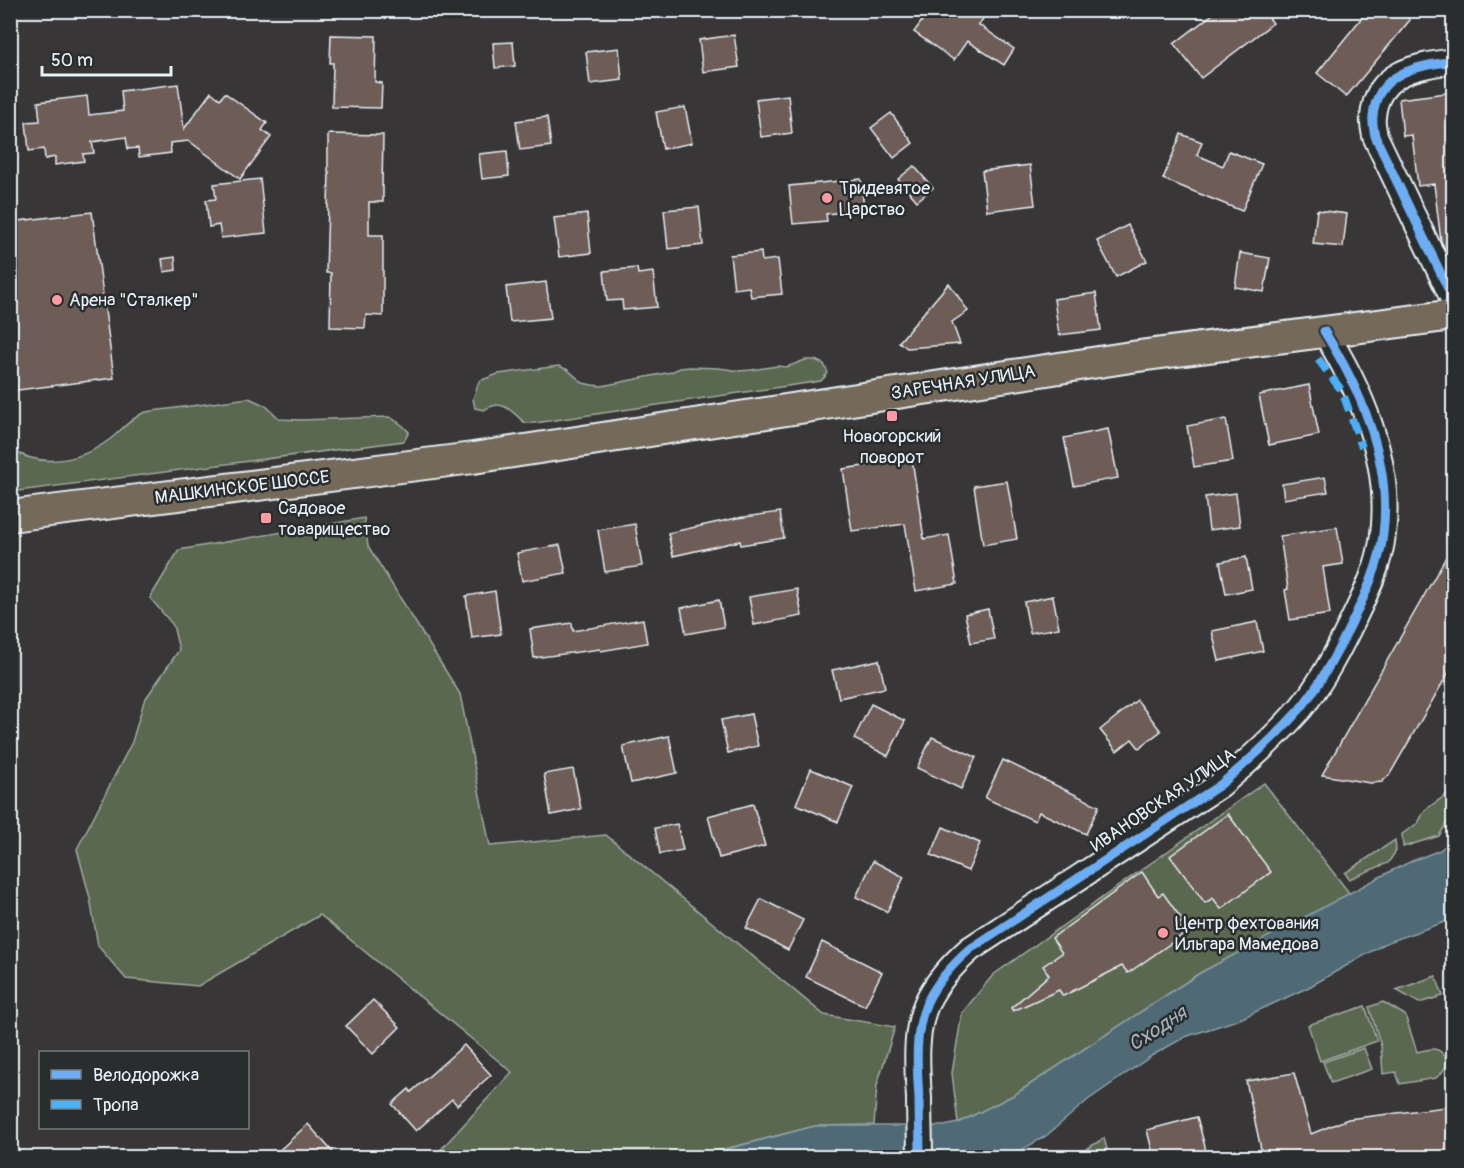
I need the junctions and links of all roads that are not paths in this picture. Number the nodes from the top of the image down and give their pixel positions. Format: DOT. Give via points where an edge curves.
graph roads {
  1 [pos="1454,61"];
  2 [pos="1454,301"];
  3 [pos="1454,315"];
  4 [pos="1324,332"];
  5 [pos="473,458"];
  6 [pos="10,516"];
  7 [pos="920,1158"];
  1 -- 2 [label="street" via="1394,76 1382,88 1372,118 1375,136"];
  3 -- 4 [label="main road, ЗАРЕЧНАЯ УЛИЦА"];
  4 -- 5 [label="main road, ЗАРЕЧНАЯ УЛИЦА" via="1131,357"];
  4 -- 7 [label="street, ИВАНОВСКАЯ УЛИЦА" via="1357,390 1375,444 1385,508 1378,560 1340,648 1301,708 1229,778 970,949 936,985 926,1004 918,1046"];
  5 -- 6 [label="main road, МАШКИНСКОЕ ШОССЕ"];
}
